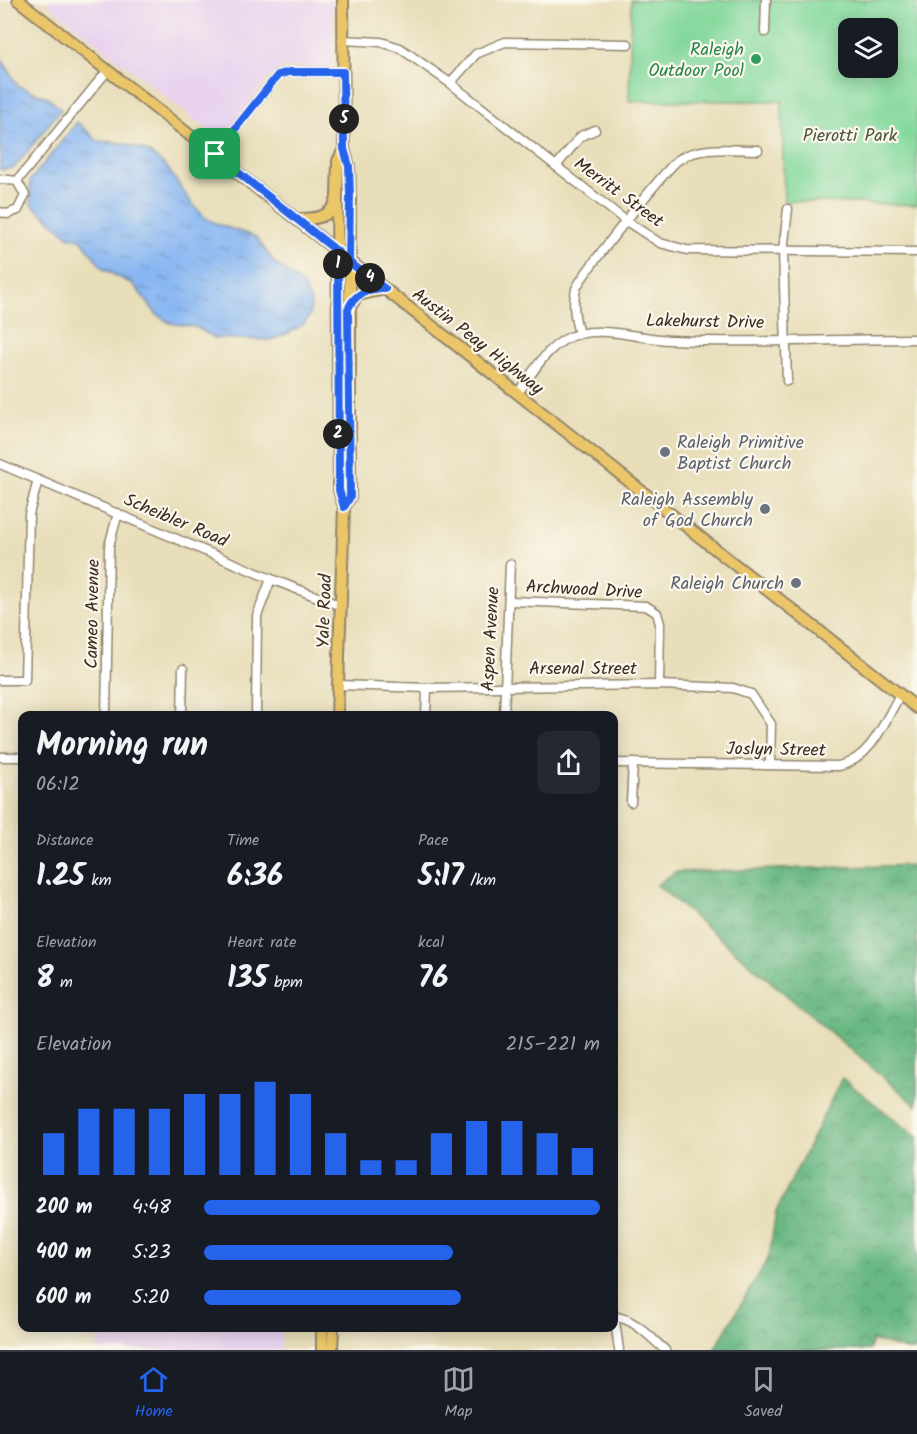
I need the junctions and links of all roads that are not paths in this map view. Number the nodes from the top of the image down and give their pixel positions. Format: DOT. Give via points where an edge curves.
graph roads {
  1 [pos="18,0"];
  2 [pos="343,0"];
  3 [pos="766,0"];
  4 [pos="765,32"];
  5 [pos="342,40"];
  6 [pos="628,44"];
  7 [pos="108,70"];
  8 [pos="343,72"];
  9 [pos="450,83"];
  10 [pos="595,130"];
  11 [pos="344,149"];
  12 [pos="758,150"];
  13 [pos="215,154"];
  14 [pos="556,166"];
  15 [pos="0,179"];
  16 [pos="17,181"];
  17 [pos="337,195"];
  18 [pos="788,210"];
  19 [pos="0,212"];
  20 [pos="297,219"];
  21 [pos="626,221"];
  22 [pos="783,251"];
  23 [pos="338,252"];
  24 [pos="917,252"];
  25 [pos="349,262"];
  26 [pos="385,289"];
  27 [pos="348,309"];
  28 [pos="579,334"];
  29 [pos="786,339"];
  30 [pos="917,339"];
  31 [pos="787,381"];
  32 [pos="518,393"];
  33 [pos="0,464"];
  34 [pos="38,480"];
  35 [pos="344,507"];
  36 [pos="118,513"];
  37 [pos="510,564"];
  38 [pos="271,579"];
  39 [pos="509,601"];
  40 [pos="340,606"];
  41 [pos="183,669"];
  42 [pos="0,680"];
  43 [pos="659,684"];
  44 [pos="338,685"];
  45 [pos="504,685"];
  46 [pos="427,688"];
  47 [pos="900,694"];
  48 [pos="917,708"];
  49 [pos="106,711"];
  50 [pos="182,711"];
  51 [pos="256,711"];
  52 [pos="337,711"];
  53 [pos="426,711"];
  54 [pos="504,711"];
  55 [pos="0,757"];
  56 [pos="18,757"];
  57 [pos="618,763"];
  58 [pos="633,763"];
  59 [pos="770,765"];
  60 [pos="631,802"];
  61 [pos="618,1316"];
  62 [pos="322,1332"];
  63 [pos="333,1332"];
  64 [pos="616,1332"];
  65 [pos="322,1350"];
  66 [pos="332,1350"];
  67 [pos="619,1350"];
  68 [pos="665,1350"];
  1 -- 7 [label="main road, Austin Peay Highway"];
  2 -- 5 [label="main road, Yale Road"];
  3 -- 4 [label="street"];
  5 -- 8 [label="main road, Yale Road"];
  5 -- 9 [label="street, Merritt Street" via="381,42 400,48"];
  6 -- 9 [label="street" via="505,42 476,54"];
  7 -- 13 [label="main road, Austin Peay Highway"];
  7 -- 16 [label="street"];
  8 -- 11 [label="main road, Yale Road"];
  8 -- 13 [label="street" via="278,75"];
  9 -- 14 [label="street, Merritt Street"];
  10 -- 14 [label="street" via="581,136"];
  11 -- 17 [label="main road, Yale Road" via="338,161"];
  11 -- 25 [label="main road, Yale Road" via="349,166"];
  12 -- 21 [label="street" via="697,151 678,160"];
  13 -- 20 [label="main road, Austin Peay Highway"];
  14 -- 21 [label="street, Merritt Street"];
  15 -- 16 [label="street"];
  16 -- 19 [label="street" via="24,190 21,206 12,213"];
  17 -- 20 [label="main road" via="331,211 325,215"];
  17 -- 23 [label="main road, Yale Road"];
  18 -- 22 [label="street"];
  20 -- 23 [label="main road, Austin Peay Highway"];
  21 -- 22 [label="street, Merritt Street" via="660,243 687,250"];
  21 -- 28 [label="street" via="577,287 573,312"];
  22 -- 24 [label="street, Merritt Street"];
  22 -- 29 [label="street"];
  23 -- 25 [label="main road, Austin Peay Highway"];
  23 -- 35 [label="main road, Yale Road" via="339,490"];
  25 -- 26 [label="main road, Austin Peay Highway"];
  25 -- 27 [label="main road, Yale Road"];
  26 -- 27 [label="main road" via="358,295"];
  26 -- 32 [label="main road, Austin Peay Highway"];
  27 -- 35 [label="main road, Yale Road" via="350,497"];
  28 -- 29 [label="street, Lakehurst Drive" via="669,340"];
  28 -- 32 [label="street, Lakehurst Drive" via="560,342 545,355"];
  29 -- 30 [label="street, Lakehurst Drive"];
  29 -- 31 [label="street"];
  32 -- 47 [label="main road, Austin Peay Highway"];
  33 -- 34 [label="street, Scheibler Road"];
  34 -- 36 [label="street, Scheibler Road"];
  34 -- 42 [label="street" via="29,514 25,680"];
  35 -- 40 [label="main road, Yale Road"];
  36 -- 38 [label="street, Scheibler Road"];
  36 -- 49 [label="street, Cameo Avenue" via="109,546"];
  37 -- 39 [label="street, Aspen Avenue"];
  38 -- 40 [label="street, Scheibler Road"];
  38 -- 51 [label="street" via="258,616"];
  39 -- 43 [label="street, Archwood Drive" via="646,606 657,613 660,624"];
  39 -- 45 [label="street, Aspen Avenue"];
  40 -- 44 [label="main road, Yale Road"];
  41 -- 50 [label="street"];
  43 -- 45 [label="street, Arsenal Street"];
  43 -- 59 [label="street, Arsenal Street" via="733,688 751,694 771,724"];
  44 -- 46 [label="street, Arsenal Street"];
  44 -- 52 [label="main road, Yale Road"];
  45 -- 46 [label="street, Arsenal Street"];
  45 -- 54 [label="street, Aspen Avenue"];
  46 -- 53 [label="street"];
  47 -- 48 [label="main road, Austin Peay Highway"];
  47 -- 59 [label="street, Joslyn Street" via="869,749 855,762 839,766"];
  55 -- 56 [label="street"];
  57 -- 58 [label="street, Joslyn Street"];
  58 -- 59 [label="street, Joslyn Street"];
  58 -- 60 [label="street"];
  61 -- 68 [label="street" via="638,1327"];
  62 -- 65 [label="main road"];
  63 -- 66 [label="main road"];
  64 -- 67 [label="street"];
}
